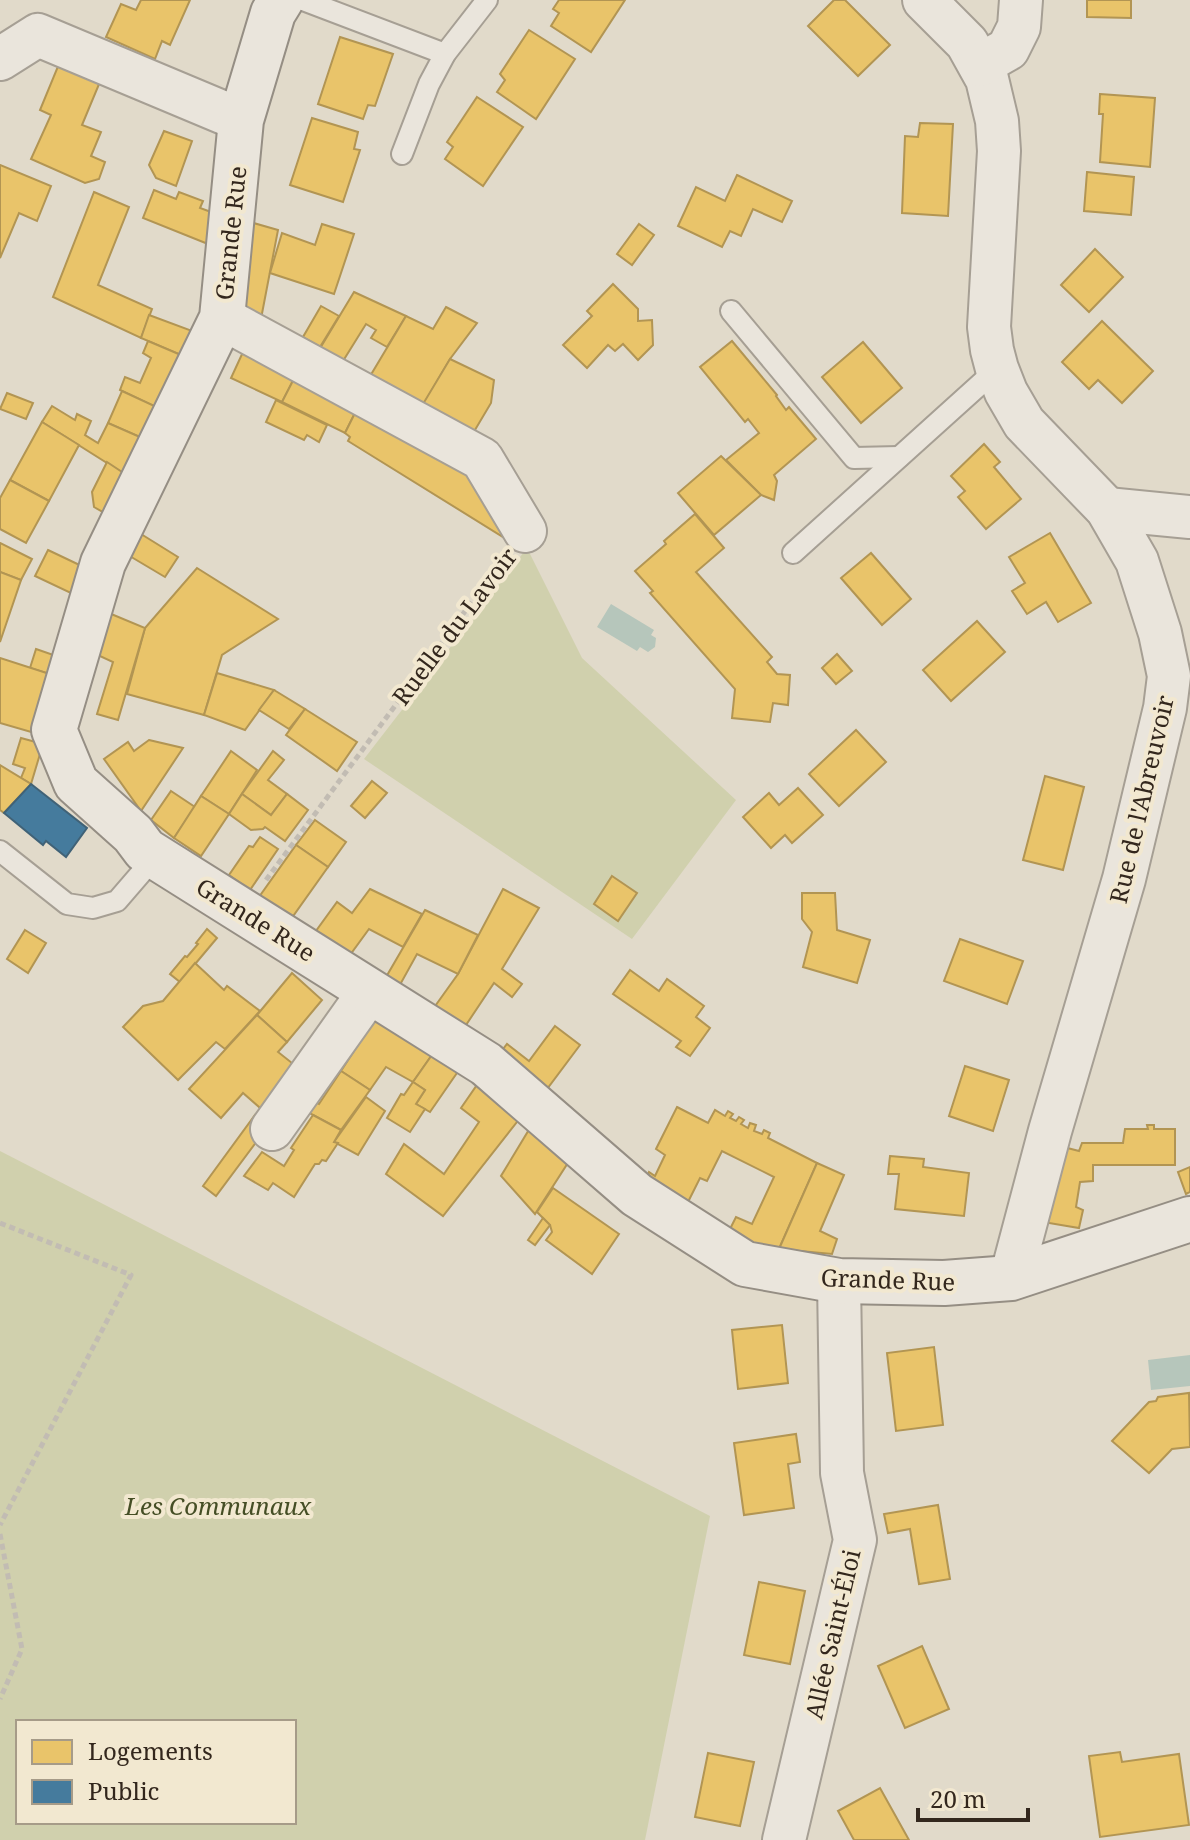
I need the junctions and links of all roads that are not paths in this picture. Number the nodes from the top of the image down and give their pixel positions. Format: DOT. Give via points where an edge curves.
graph roads {
  1 [pos="281,0"];
  2 [pos="303,0"];
  3 [pos="487,0"];
  4 [pos="924,0"];
  5 [pos="1021,0"];
  6 [pos="445,54"];
  7 [pos="0,59"];
  8 [pos="980,65"];
  9 [pos="241,120"];
  10 [pos="402,154"];
  11 [pos="731,311"];
  12 [pos="222,318"];
  13 [pos="997,369"];
  14 [pos="899,457"];
  15 [pos="1107,509"];
  16 [pos="1190,517"];
  17 [pos="525,531"];
  18 [pos="793,553"];
  19 [pos="145,850"];
  20 [pos="0,851"];
  21 [pos="370,991"];
  22 [pos="272,1129"];
  23 [pos="1190,1219"];
  24 [pos="1011,1278"];
  25 [pos="839,1281"];
  26 [pos="784,1840"];
  1 -- 9 [label="street, Grande Rue"];
  2 -- 6 [label="lane"];
  3 -- 6 [label="lane"];
  4 -- 8 [label="street, Rue de l'Abreuvoir" via="967,43"];
  5 -- 8 [label="street" via="1019,27 1008,49"];
  6 -- 10 [label="lane"];
  7 -- 9 [label="street" via="38,35"];
  8 -- 13 [label="street, Rue de l'Abreuvoir" via="997,121 999,151 989,327"];
  9 -- 12 [label="street, Grande Rue"];
  11 -- 14 [label="lane" via="854,458"];
  12 -- 17 [label="street, Ruelle du Lavoir" via="482,459"];
  12 -- 19 [label="street, Grande Rue" via="103,563 54,730 76,783"];
  13 -- 14 [label="lane"];
  13 -- 15 [label="street, Rue de l'Abreuvoir" via="1024,423"];
  14 -- 18 [label="lane"];
  15 -- 16 [label="street"];
  15 -- 24 [label="street, Rue de l'Abreuvoir" via="1137,561 1169,676 1124,879"];
  19 -- 20 [label="lane" via="142,872 117,901 93,908 67,904"];
  19 -- 21 [label="street, Grande Rue"];
  21 -- 22 [label="street"];
  21 -- 25 [label="street, Grande Rue" via="486,1064 637,1195 745,1264"];
  23 -- 24 [label="street, Grande Rue"];
  24 -- 25 [label="street, Grande Rue"];
  25 -- 26 [label="street, Allée Saint-Éloi" via="842,1473 855,1540"];
}
